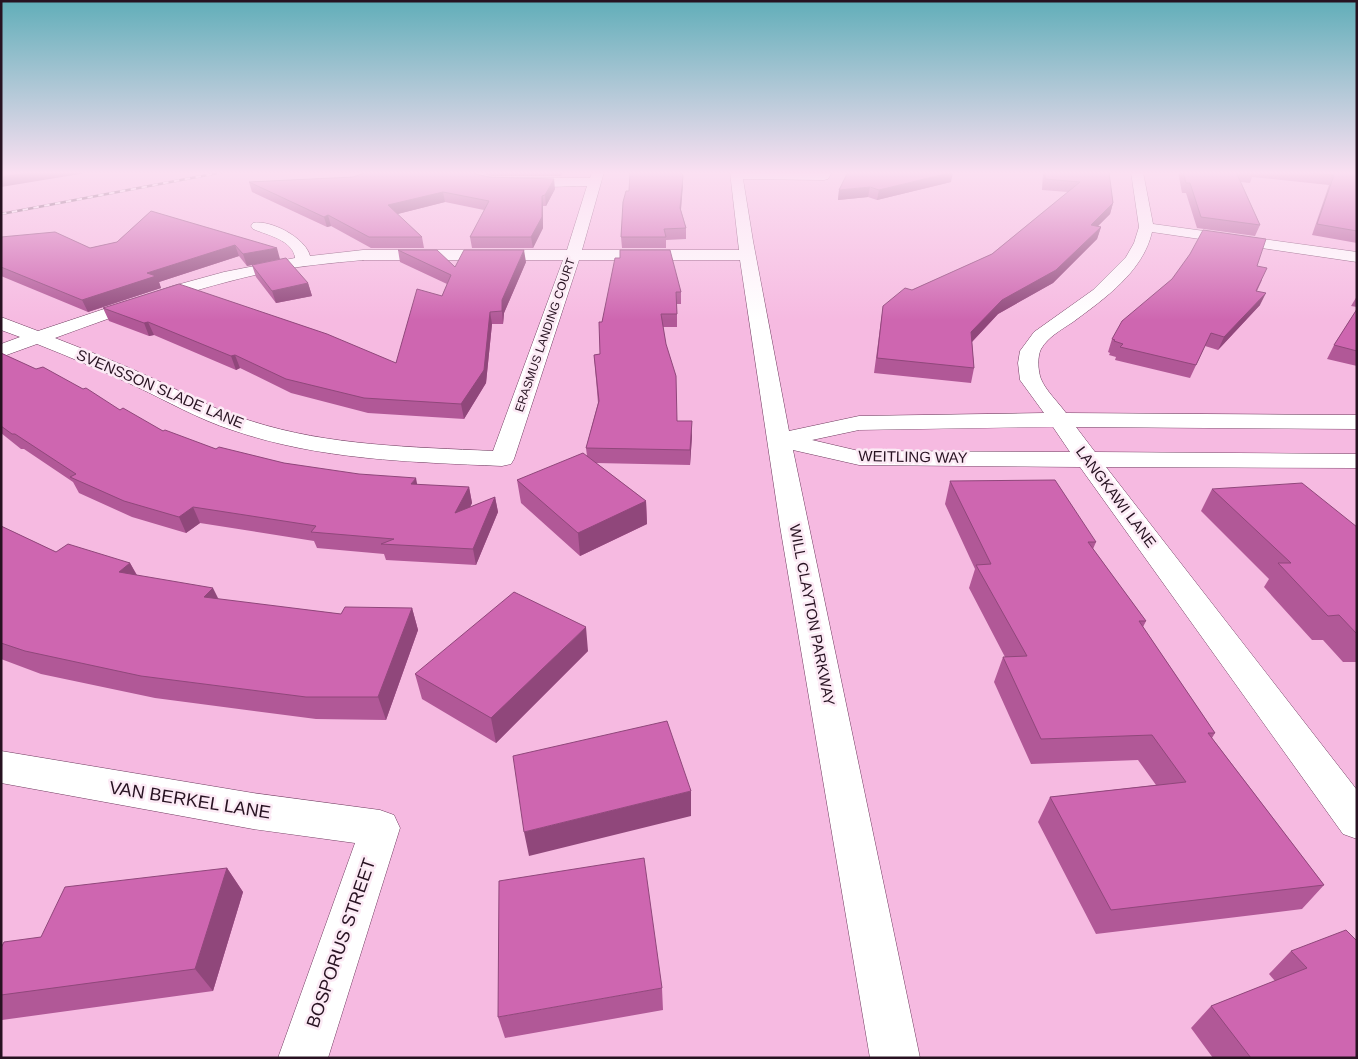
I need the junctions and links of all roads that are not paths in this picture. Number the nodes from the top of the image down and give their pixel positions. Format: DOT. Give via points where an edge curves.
graph roads {
  1 [pos="583,221"];
  2 [pos="743,221"];
  3 [pos="1145,221"];
  4 [pos="258,226"];
  5 [pos="1146,227"];
  6 [pos="573,255"];
  7 [pos="748,255"];
  8 [pos="1357,257"];
  9 [pos="303,260"];
  10 [pos="1,323"];
  11 [pos="38,338"];
  12 [pos="1,351"];
  13 [pos="1059,420"];
  14 [pos="1357,422"];
  15 [pos="780,440"];
  16 [pos="502,459"];
  17 [pos="1088,460"];
  18 [pos="1357,461"];
  19 [pos="1,767"];
  20 [pos="1357,821"];
  21 [pos="380,828"];
  22 [pos="303,1058"];
  23 [pos="895,1058"];
  1 -- 6 [label="street, ERASMUS LANDING COURT"];
  2 -- 7 [label="street, WILL CLAYTON PARKWAY"];
  3 -- 5 [label="street, LANGKAWI LANE"];
  4 -- 9 [label="street" via="301,247"];
  5 -- 8 [label="street"];
  5 -- 13 [label="street, LANGKAWI LANE" via="1133,259 1116,278 1041,336 1030,350 1028,364 1032,380"];
  6 -- 7 [label="street"];
  6 -- 9 [label="street" via="363,255"];
  6 -- 16 [label="street, ERASMUS LANDING COURT"];
  7 -- 15 [label="street, WILL CLAYTON PARKWAY"];
  9 -- 11 [label="street" via="222,276"];
  10 -- 11 [label="street, SVENSSON SLADE LANE"];
  11 -- 12 [label="street"];
  11 -- 16 [label="street, SVENSSON SLADE LANE" via="243,427 333,447"];
  13 -- 14 [label="street"];
  13 -- 15 [label="street" via="859,423"];
  13 -- 17 [label="street, LANGKAWI LANE"];
  15 -- 17 [label="street, WEITLING WAY" via="859,458"];
  15 -- 23 [label="street, WILL CLAYTON PARKWAY"];
  17 -- 18 [label="street, WEITLING WAY"];
  17 -- 20 [label="street, LANGKAWI LANE"];
  19 -- 21 [label="street, VAN BERKEL LANE" via="253,812"];
  21 -- 22 [label="street, BOSPORUS STREET"];
}
